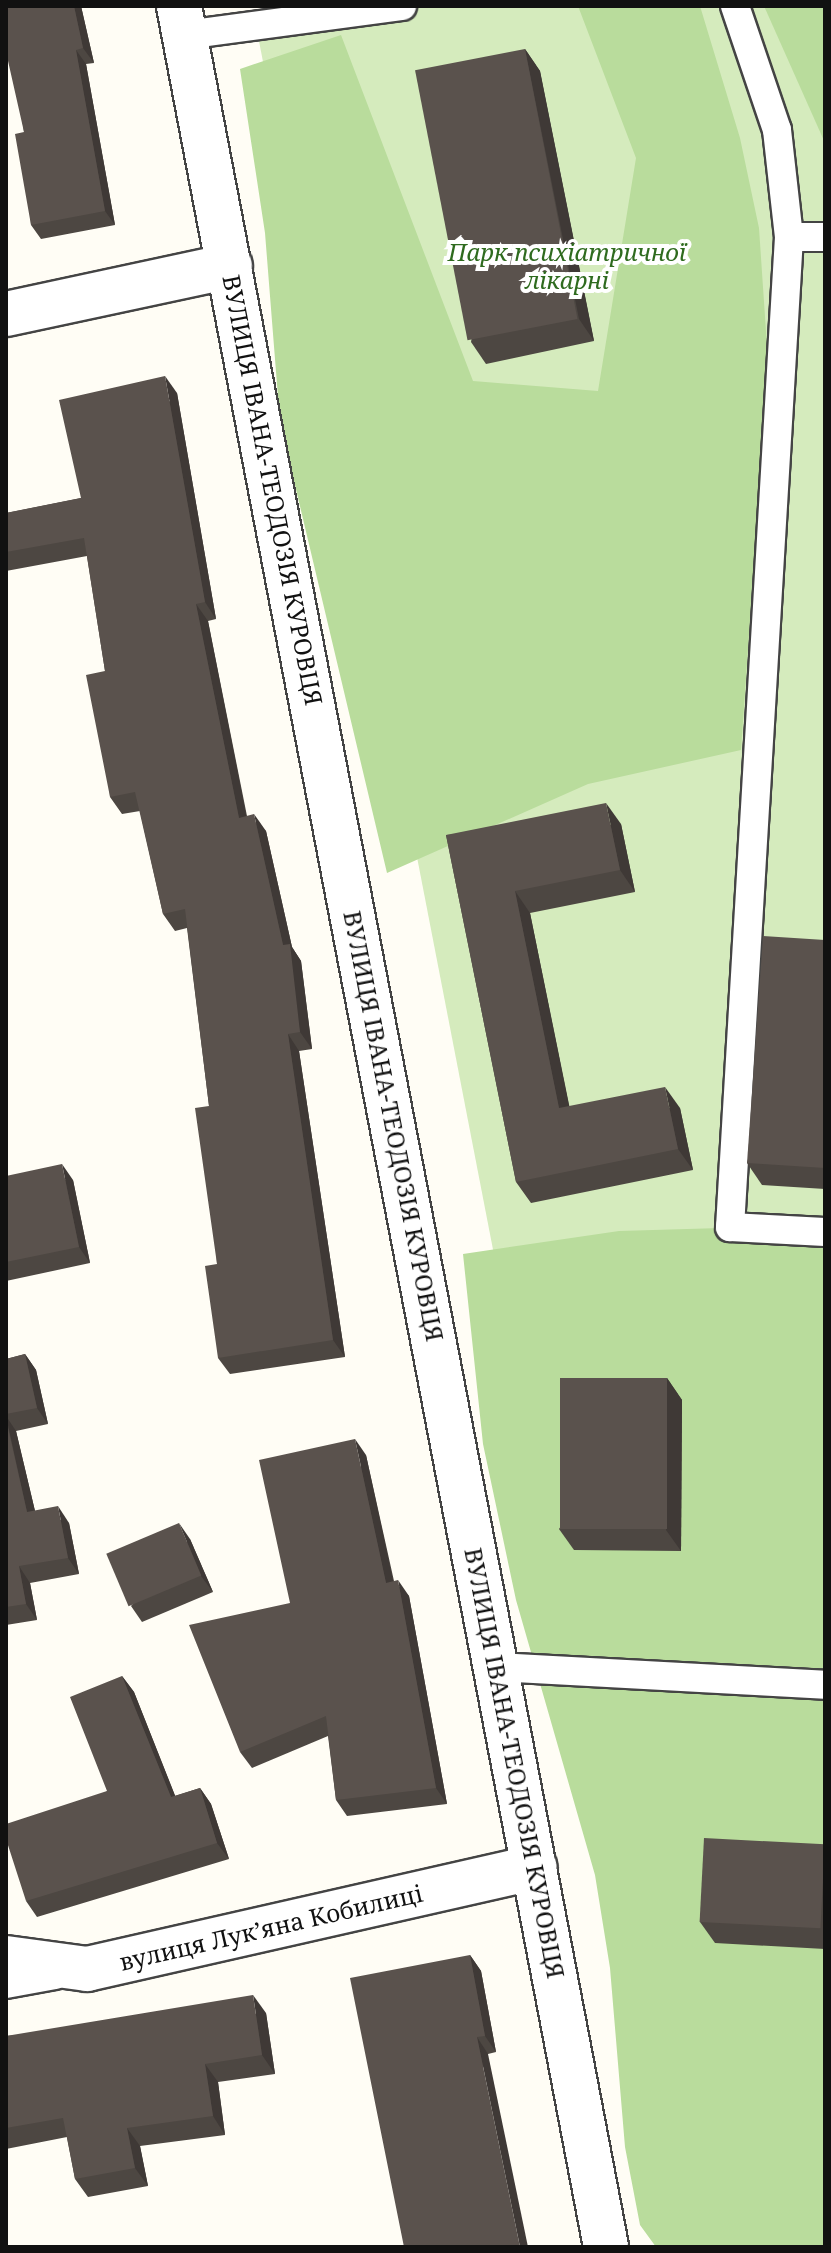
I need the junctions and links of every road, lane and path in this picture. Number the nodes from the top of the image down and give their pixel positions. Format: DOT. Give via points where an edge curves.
graph roads {
  1 [pos="402,6"];
  2 [pos="735,6"];
  3 [pos="182,20"];
  4 [pos="789,237"];
  5 [pos="825,237"];
  6 [pos="230,266"];
  7 [pos="6,314"];
  8 [pos="825,1232"];
  9 [pos="497,1667"];
  10 [pos="825,1685"];
  11 [pos="535,1867"];
  12 [pos="6,1958"];
  13 [pos="87,1969"];
  14 [pos="6,1984"];
  15 [pos="606,2247"];
  1 -- 3 [label="lane"];
  2 -- 4 [label="lane" via="777,130"];
  3 -- 6 [label="street, ВУЛИЦЯ ІВАНА-ТЕОДОЗІЯ КУРОВЦЯ"];
  4 -- 5 [label="lane"];
  4 -- 8 [label="lane" via="730,1227"];
  6 -- 7 [label="street"];
  6 -- 9 [label="street, ВУЛИЦЯ ІВАНА-ТЕОДОЗІЯ КУРОВЦЯ"];
  9 -- 10 [label="lane"];
  9 -- 11 [label="street, ВУЛИЦЯ ІВАНА-ТЕОДОЗІЯ КУРОВЦЯ"];
  11 -- 13 [label="street, вулиця Лукʼяна Кобилиці"];
  11 -- 15 [label="street, ВУЛИЦЯ ІВАНА-ТЕОДОЗІЯ КУРОВЦЯ"];
  12 -- 13 [label="street, вулиця Лукʼяна Кобилиці"];
  13 -- 14 [label="lane"];
}
